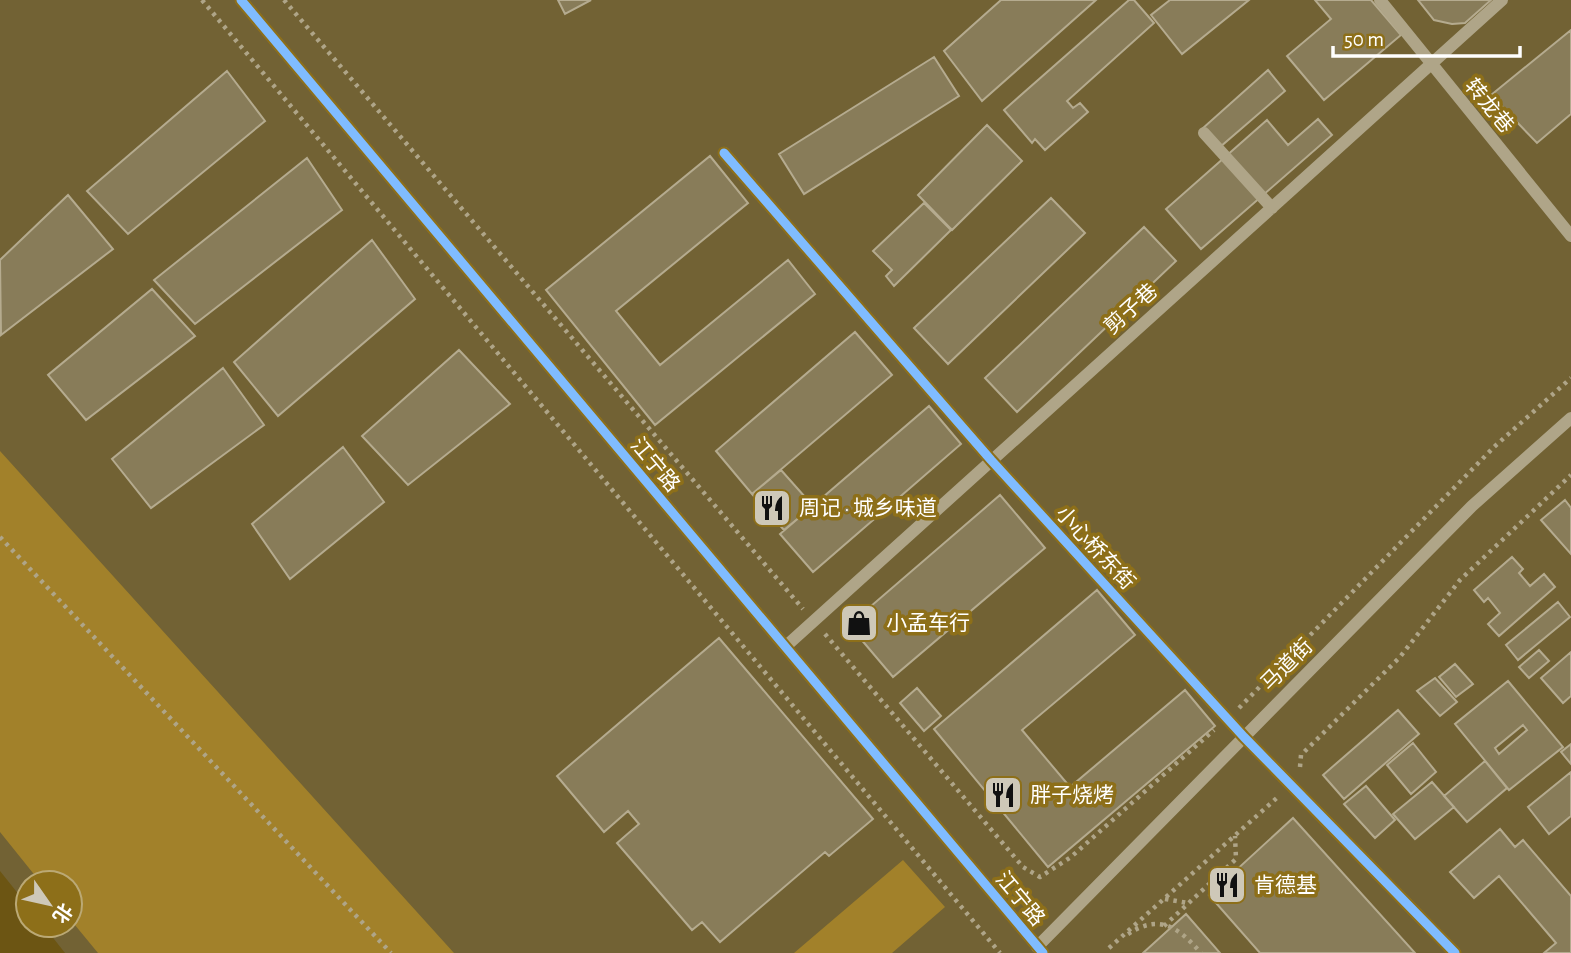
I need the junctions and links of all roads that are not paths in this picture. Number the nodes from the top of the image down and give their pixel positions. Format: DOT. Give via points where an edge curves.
graph roads {
  1 [pos="241,0"];
  2 [pos="1380,0"];
  3 [pos="1502,0"];
  4 [pos="1431,66"];
  5 [pos="1204,133"];
  6 [pos="724,153"];
  7 [pos="1272,208"];
  8 [pos="1571,236"];
  9 [pos="1571,418"];
  10 [pos="991,460"];
  11 [pos="785,647"];
  12 [pos="1244,737"];
  13 [pos="1040,950"];
  14 [pos="1455,953"];
  1 -- 11 [label="street, 江宁路"];
  2 -- 4 [label="street, 转龙巷"];
  3 -- 4 [label="street, 剪子巷"];
  4 -- 7 [label="street, 剪子巷"];
  4 -- 8 [label="street, 转龙巷"];
  5 -- 7 [label="street"];
  6 -- 10 [label="street, 小心桥东街"];
  7 -- 10 [label="street, 剪子巷"];
  9 -- 12 [label="street, 马道街" via="1472,506"];
  10 -- 11 [label="street, 剪子巷"];
  10 -- 12 [label="street, 小心桥东街"];
  11 -- 13 [label="street, 江宁路"];
  12 -- 13 [label="street, 马道街"];
  12 -- 14 [label="street, 小心桥东街"];
}
